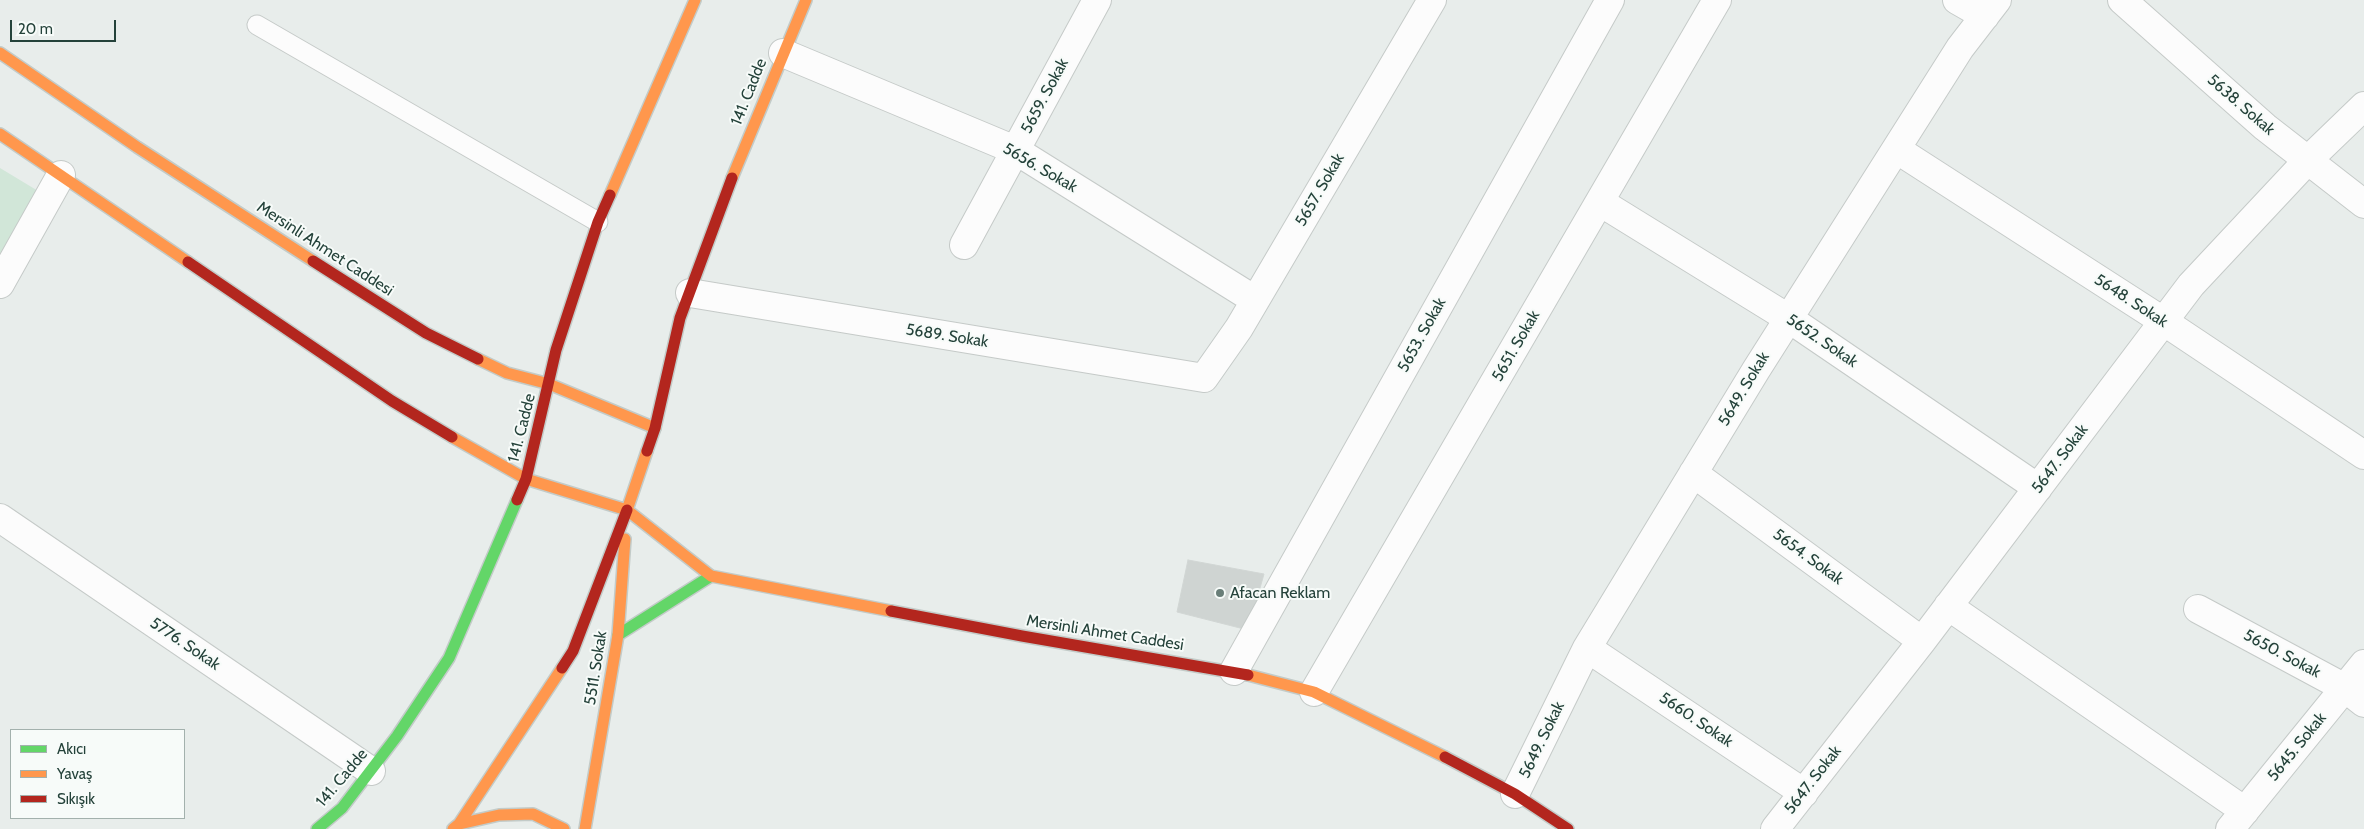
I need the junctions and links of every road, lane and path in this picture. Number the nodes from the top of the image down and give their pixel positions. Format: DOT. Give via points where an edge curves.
graph roads {
  1 [pos="695,0"];
  2 [pos="806,0"];
  3 [pos="1097,0"];
  4 [pos="1432,0"];
  5 [pos="1610,0"];
  6 [pos="1717,0"];
  7 [pos="1957,0"];
  8 [pos="2122,0"];
  9 [pos="1991,8"];
  10 [pos="257,25"];
  11 [pos="0,53"];
  12 [pos="783,53"];
  13 [pos="2364,106"];
  14 [pos="0,134"];
  15 [pos="1015,150"];
  16 [pos="1896,150"];
  17 [pos="2308,160"];
  18 [pos="61,175"];
  19 [pos="1600,202"];
  20 [pos="2364,204"];
  21 [pos="598,222"];
  22 [pos="964,245"];
  23 [pos="0,284"];
  24 [pos="690,293"];
  25 [pos="1255,300"];
  26 [pos="1788,318"];
  27 [pos="2163,321"];
  28 [pos="1204,378"];
  29 [pos="549,384"];
  30 [pos="655,428"];
  31 [pos="2364,455"];
  32 [pos="1693,473"];
  33 [pos="526,479"];
  34 [pos="2038,488"];
  35 [pos="626,510"];
  36 [pos="0,518"];
  37 [pos="711,576"];
  38 [pos="1948,606"];
  39 [pos="2198,609"];
  40 [pos="618,636"];
  41 [pos="1922,640"];
  42 [pos="1587,648"];
  43 [pos="2364,664"];
  44 [pos="1234,671"];
  45 [pos="1314,692"];
  46 [pos="2354,695"];
  47 [pos="371,770"];
  48 [pos="1804,793"];
  49 [pos="1516,794"];
  50 [pos="2237,820"];
  51 [pos="456,826"];
  52 [pos="317,829"];
  53 [pos="564,829"];
  54 [pos="585,829"];
  55 [pos="1568,829"];
  56 [pos="1775,829"];
  1 -- 21 [label="street, 141. Cadde"];
  2 -- 12 [label="street, 141. Cadde"];
  3 -- 15 [label="street, 5659. Sokak"];
  4 -- 25 [label="street, 5657. Sokak"];
  5 -- 44 [label="street, 5653. Sokak"];
  6 -- 19 [label="street, 5651. Sokak"];
  7 -- 9 [label="street"];
  8 -- 17 [label="street, 5638. Sokak" via="2265,127"];
  9 -- 16 [label="street, 5649. Sokak" via="1960,48"];
  10 -- 21 [label="lane"];
  11 -- 29 [label="street, Mersinli Ahmet Caddesi" via="137,147 426,333 507,373"];
  12 -- 15 [label="street, 5656. Sokak"];
  12 -- 24 [label="street, 141. Cadde" via="736,167"];
  13 -- 17 [label="street, 5647. Sokak"];
  14 -- 18 [label="street"];
  15 -- 22 [label="street, 5659. Sokak"];
  15 -- 25 [label="street, 5656. Sokak"];
  16 -- 26 [label="street, 5649. Sokak"];
  16 -- 27 [label="street, 5648. Sokak"];
  17 -- 20 [label="street, 5638. Sokak"];
  17 -- 27 [label="street, 5647. Sokak" via="2190,286"];
  18 -- 23 [label="street"];
  18 -- 33 [label="street" via="392,401"];
  19 -- 26 [label="street, 5652. Sokak"];
  19 -- 45 [label="street, 5651. Sokak"];
  21 -- 29 [label="street, 141. Cadde" via="556,350"];
  24 -- 28 [label="street, 5689. Sokak"];
  24 -- 30 [label="street, 141. Cadde" via="680,318"];
  25 -- 28 [label="street, 5657. Sokak"];
  26 -- 32 [label="street, 5649. Sokak"];
  26 -- 34 [label="street, 5652. Sokak"];
  27 -- 31 [label="street, 5648. Sokak"];
  27 -- 34 [label="street, 5647. Sokak"];
  29 -- 30 [label="street, Mersinli Ahmet Caddesi"];
  29 -- 33 [label="street, 141. Cadde"];
  30 -- 35 [label="street, 141. Cadde"];
  32 -- 41 [label="street, 5654. Sokak"];
  32 -- 42 [label="street, 5649. Sokak"];
  33 -- 35 [label="street"];
  33 -- 47 [label="street, 141. Cadde" via="449,658"];
  34 -- 38 [label="street, 5647. Sokak"];
  35 -- 37 [label="street, Mersinli Ahmet Caddesi"];
  35 -- 40 [label="street, 5511. Sokak"];
  35 -- 51 [label="street" via="573,651"];
  36 -- 47 [label="street, 5776. Sokak"];
  37 -- 40 [label="street"];
  37 -- 44 [label="street, Mersinli Ahmet Caddesi" via="1022,636"];
  38 -- 41 [label="street, 5647. Sokak"];
  38 -- 50 [label="street"];
  39 -- 46 [label="street, 5650. Sokak"];
  40 -- 54 [label="street, 5511. Sokak"];
  41 -- 48 [label="street, 5647. Sokak"];
  42 -- 48 [label="street, 5660. Sokak"];
  42 -- 49 [label="street, 5649. Sokak"];
  43 -- 46 [label="street, 5645. Sokak"];
  44 -- 45 [label="street, Mersinli Ahmet Caddesi"];
  45 -- 49 [label="street, Mersinli Ahmet Caddesi"];
  46 -- 50 [label="street, 5645. Sokak"];
  47 -- 52 [label="street, 141. Cadde" via="342,808"];
  48 -- 56 [label="street, 5647. Sokak"];
  49 -- 55 [label="street, Mersinli Ahmet Caddesi"];
  51 -- 53 [label="street" via="499,815 533,814"];
}
